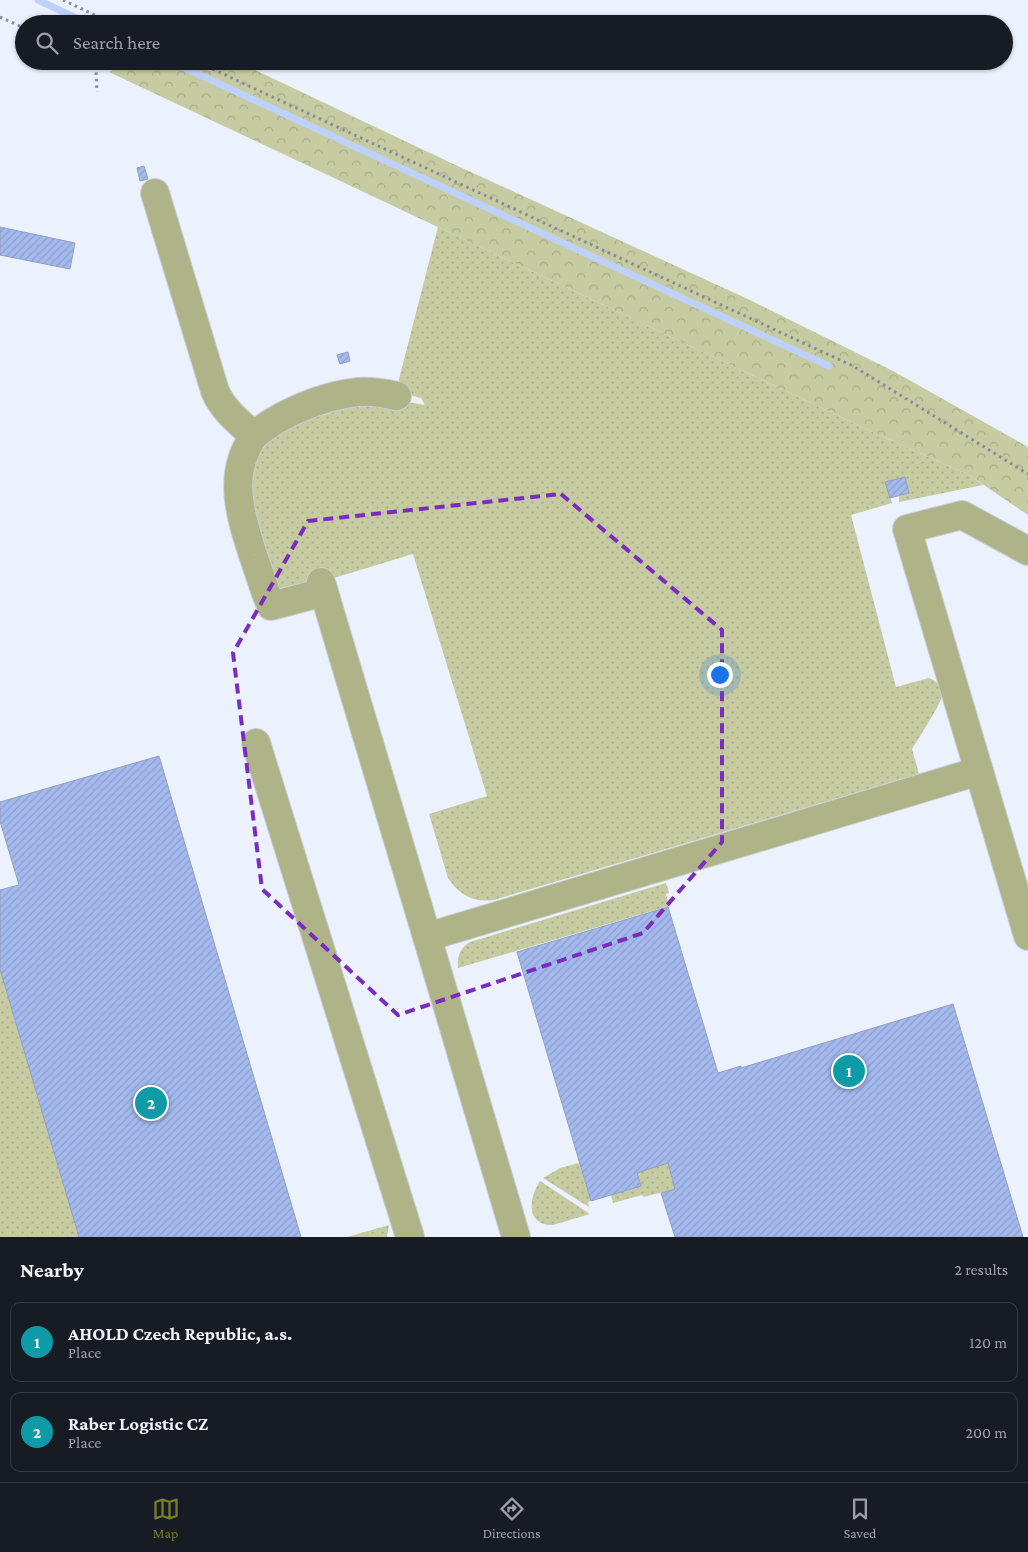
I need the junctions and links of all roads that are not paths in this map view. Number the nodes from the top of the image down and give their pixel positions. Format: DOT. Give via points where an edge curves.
graph roads {
  1 [pos="155,192"];
  2 [pos="397,396"];
  3 [pos="254,436"];
  4 [pos="1028,551"];
  5 [pos="256,743"];
  6 [pos="979,771"];
  7 [pos="1028,936"];
  8 [pos="427,937"];
  9 [pos="410,1237"];
  10 [pos="516,1237"];
  1 -- 3 [label="lane" via="219,401"];
  2 -- 3 [label="lane" via="369,392 346,394 287,415"];
  3 -- 8 [label="lane" via="241,463 239,506 271,606 323,587"];
  4 -- 6 [label="lane" via="962,515 907,529"];
  5 -- 9 [label="lane"];
  6 -- 7 [label="lane"];
  6 -- 8 [label="lane"];
  8 -- 10 [label="lane"];
}
